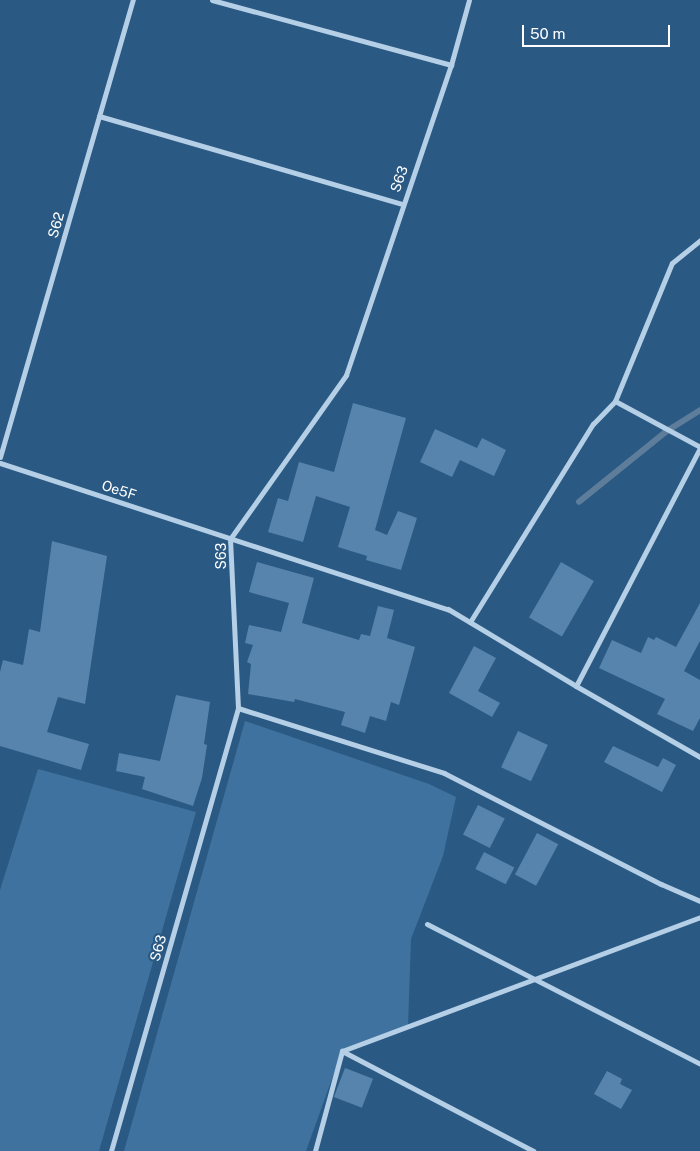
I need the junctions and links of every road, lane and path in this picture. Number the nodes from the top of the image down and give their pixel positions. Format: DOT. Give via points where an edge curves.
graph roads {
  1 [pos="134,0"];
  2 [pos="212,0"];
  3 [pos="469,0"];
  4 [pos="450,65"];
  5 [pos="100,116"];
  6 [pos="402,204"];
  7 [pos="700,240"];
  8 [pos="615,401"];
  9 [pos="700,448"];
  10 [pos="0,456"];
  11 [pos="0,463"];
  12 [pos="230,539"];
  13 [pos="470,622"];
  14 [pos="576,686"];
  15 [pos="238,708"];
  16 [pos="700,756"];
  17 [pos="700,901"];
  18 [pos="700,918"];
  19 [pos="427,924"];
  20 [pos="537,980"];
  21 [pos="342,1051"];
  22 [pos="700,1064"];
  23 [pos="111,1151"];
  24 [pos="315,1151"];
  25 [pos="533,1151"];
  1 -- 5 [label="street, S62"];
  2 -- 4 [label="street"];
  3 -- 4 [label="street, S63"];
  4 -- 6 [label="street, S63"];
  5 -- 6 [label="street"];
  5 -- 10 [label="street, S62"];
  6 -- 12 [label="street, S63" via="346,375"];
  7 -- 8 [label="street" via="672,263"];
  8 -- 9 [label="street"];
  8 -- 13 [label="street" via="593,424"];
  9 -- 14 [label="street"];
  11 -- 12 [label="street, Oe5F"];
  12 -- 13 [label="street, Oe5F" via="448,609"];
  12 -- 15 [label="street, S63"];
  13 -- 14 [label="street, Oe5F"];
  14 -- 16 [label="street, Oe5F"];
  15 -- 17 [label="street" via="444,774"];
  15 -- 23 [label="street, S63"];
  18 -- 20 [label="street"];
  19 -- 20 [label="street"];
  20 -- 21 [label="street"];
  20 -- 22 [label="street"];
  21 -- 24 [label="street"];
  21 -- 25 [label="street"];
}
